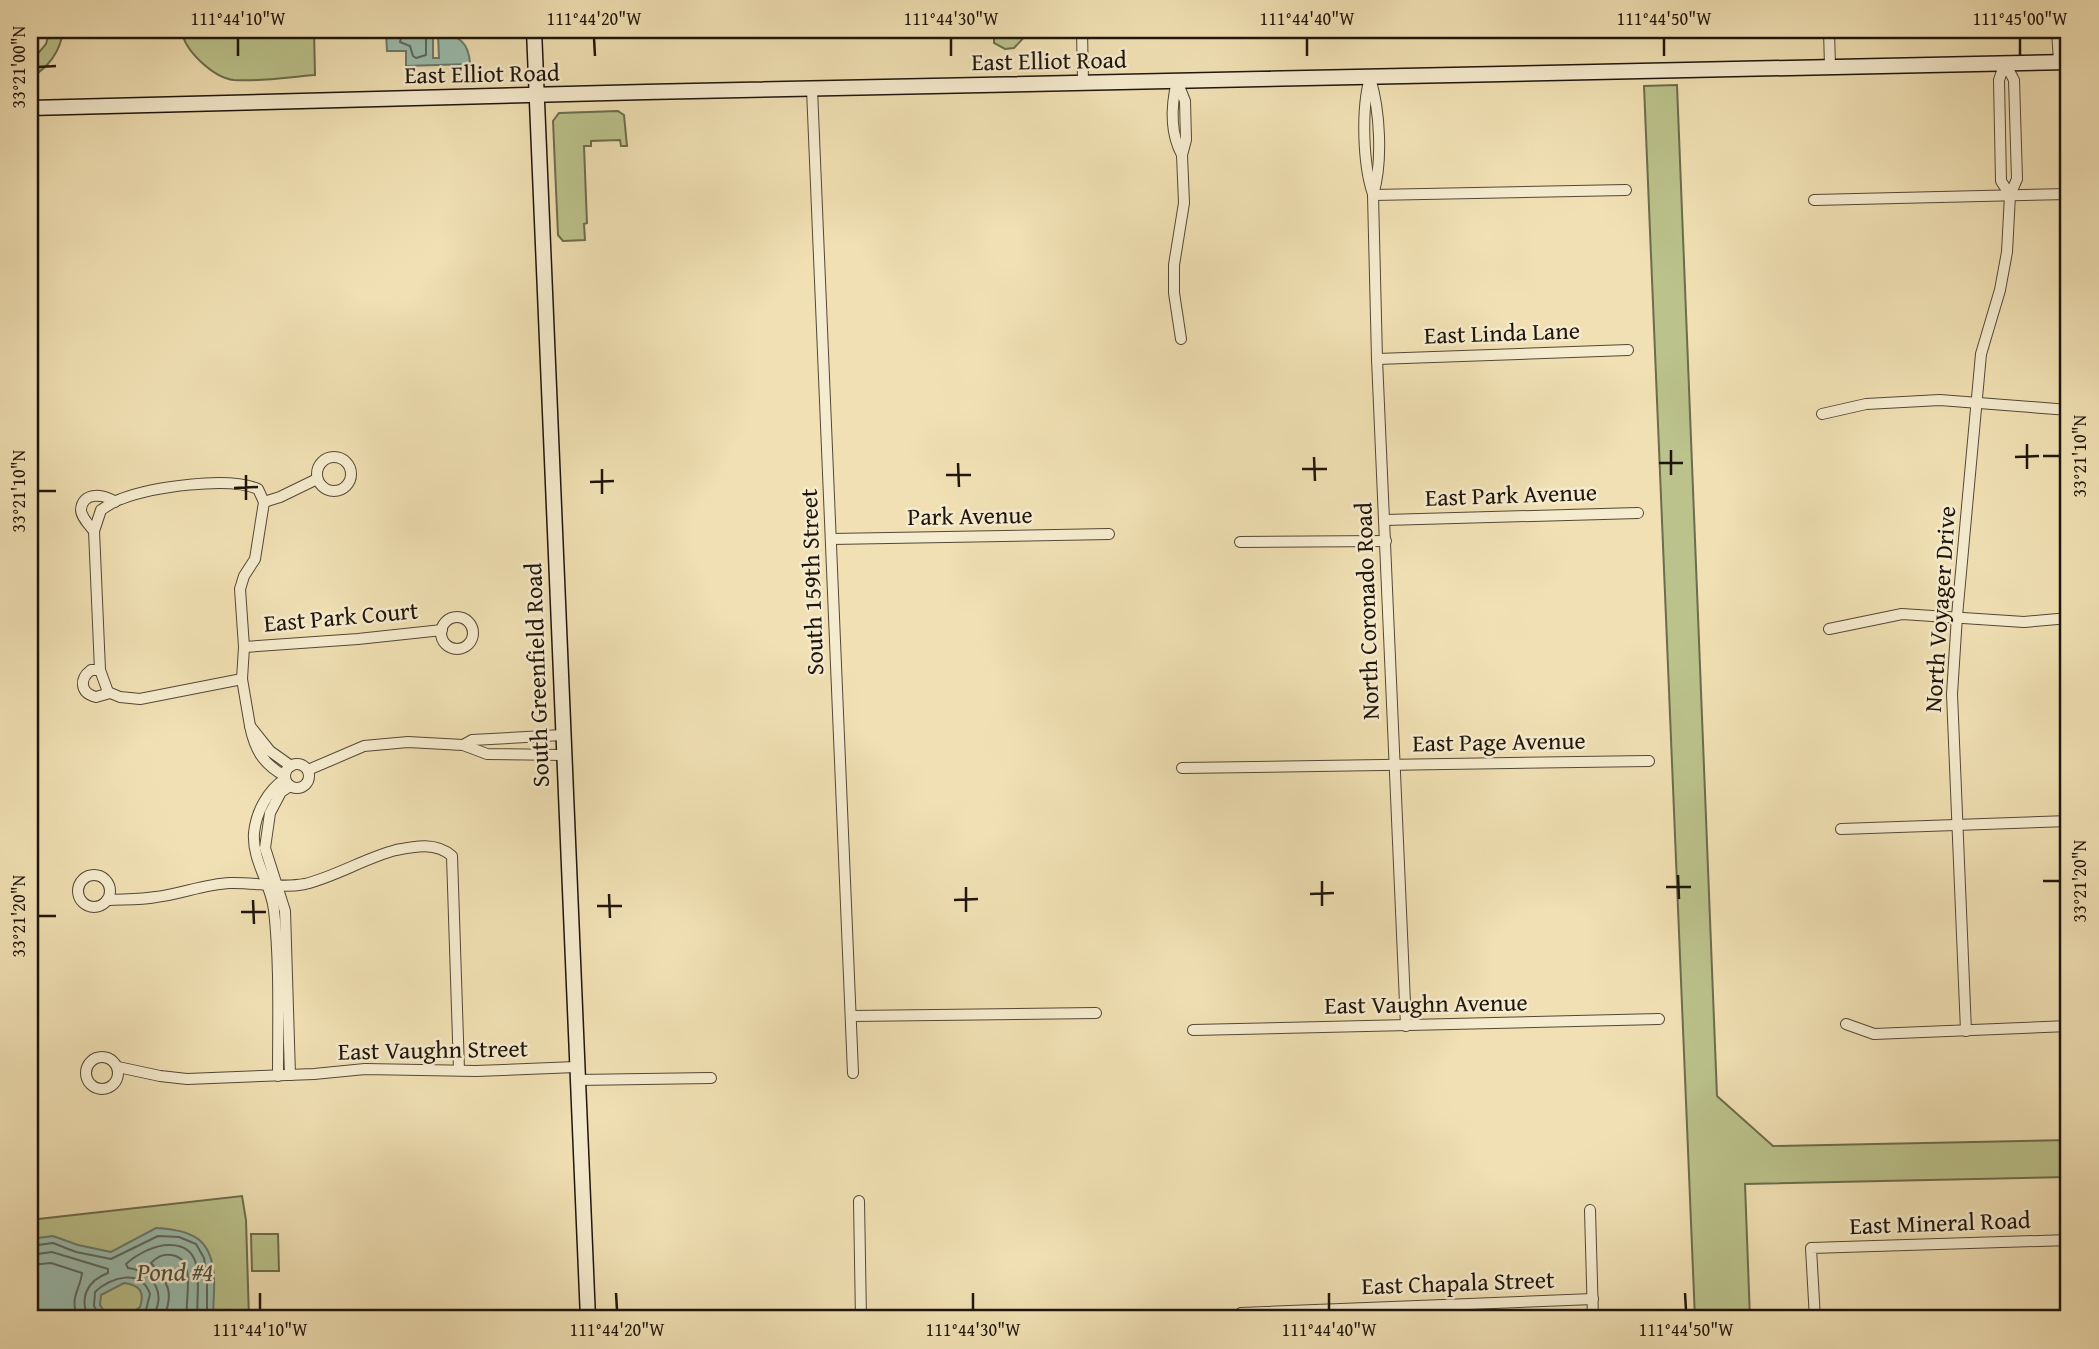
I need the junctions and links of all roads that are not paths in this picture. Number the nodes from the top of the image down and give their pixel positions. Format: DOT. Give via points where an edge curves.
graph roads {
  1 [pos="534,30"];
  2 [pos="1082,30"];
  3 [pos="1829,30"];
  4 [pos="2057,30"];
  5 [pos="2064,62"];
  6 [pos="2005,63"];
  7 [pos="1830,67"];
  8 [pos="1370,78"];
  9 [pos="1177,81"];
  10 [pos="1083,83"];
  11 [pos="811,89"];
  12 [pos="536,96"];
  13 [pos="30,108"];
  14 [pos="1626,190"];
  15 [pos="2010,194"];
  16 [pos="2069,194"];
  17 [pos="1374,195"];
  18 [pos="1814,200"];
  19 [pos="1181,339"];
  20 [pos="1628,350"];
  21 [pos="1377,359"];
  22 [pos="1977,403"];
  23 [pos="2069,410"];
  24 [pos="1822,414"];
  25 [pos="317,479"];
  26 [pos="115,502"];
  27 [pos="264,502"];
  28 [pos="1638,513"];
  29 [pos="1385,520"];
  30 [pos="94,531"];
  31 [pos="1109,534"];
  32 [pos="831,540"];
  33 [pos="1240,541"];
  34 [pos="1386,541"];
  35 [pos="1957,616"];
  36 [pos="2069,618"];
  37 [pos="1829,629"];
  38 [pos="442,630"];
  39 [pos="244,647"];
  40 [pos="100,670"];
  41 [pos="242,679"];
  42 [pos="109,692"];
  43 [pos="250,726"];
  44 [pos="562,735"];
  45 [pos="510,738"];
  46 [pos="463,745"];
  47 [pos="510,754"];
  48 [pos="563,755"];
  49 [pos="1649,761"];
  50 [pos="1394,764"];
  51 [pos="290,766"];
  52 [pos="1182,768"];
  53 [pos="308,770"];
  54 [pos="286,780"];
  55 [pos="2069,821"];
  56 [pos="1957,825"];
  57 [pos="1841,828"];
  58 [pos="265,885"];
  59 [pos="278,887"];
  60 [pos="107,900"];
  61 [pos="282,991"];
  62 [pos="1096,1013"];
  63 [pos="852,1016"];
  64 [pos="1659,1019"];
  65 [pos="1846,1024"];
  66 [pos="1406,1026"];
  67 [pos="2069,1026"];
  68 [pos="1193,1030"];
  69 [pos="1966,1031"];
  70 [pos="118,1067"];
  71 [pos="458,1070"];
  72 [pos="576,1073"];
  73 [pos="853,1073"];
  74 [pos="290,1075"];
  75 [pos="278,1076"];
  76 [pos="711,1078"];
  77 [pos="30,1178"];
  78 [pos="859,1201"];
  79 [pos="1590,1210"];
  80 [pos="31,1214"];
  81 [pos="2069,1240"];
  82 [pos="1592,1299"];
  83 [pos="1242,1316"];
  84 [pos="588,1319"];
  85 [pos="861,1319"];
  86 [pos="1593,1319"];
  87 [pos="1815,1319"];
  1 -- 12 [label="main road, South Greenfield Road"];
  2 -- 10 [label="street"];
  3 -- 7 [label="street"];
  4 -- 5 [label="street"];
  5 -- 6 [label="main road, East Elliot Road"];
  6 -- 7 [label="main road, East Elliot Road"];
  6 -- 15 [label="street, North Voyager Drive" via="2014,80 2017,179"];
  6 -- 15 [label="street, North Voyager Drive" via="1999,80 2001,181"];
  7 -- 8 [label="main road, East Elliot Road"];
  8 -- 9 [label="main road, East Elliot Road"];
  8 -- 17 [label="street, North Coronado Road" via="1364,99 1367,178"];
  9 -- 10 [label="main road, East Elliot Road"];
  9 -- 19 [label="street" via="1185,100 1186,140 1182,155 1184,203 1174,265"];
  10 -- 11 [label="main road, East Elliot Road"];
  11 -- 12 [label="main road, East Elliot Road"];
  11 -- 32 [label="street, South 159th Street"];
  12 -- 13 [label="main road, East Elliot Road"];
  12 -- 44 [label="main road, South Greenfield Road"];
  14 -- 17 [label="street"];
  15 -- 16 [label="street"];
  15 -- 18 [label="street"];
  15 -- 22 [label="street, North Voyager Drive" via="2007,252 1981,354"];
  17 -- 21 [label="street, North Coronado Road"];
  20 -- 21 [label="street, East Linda Lane"];
  21 -- 29 [label="street, North Coronado Road"];
  22 -- 23 [label="street"];
  22 -- 24 [label="street" via="1903,400"];
  22 -- 35 [label="street, North Voyager Drive"];
  25 -- 27 [label="street"];
  26 -- 27 [label="street" via="178,485 247,484 258,489"];
  26 -- 30 [label="street" via="101,510"];
  26 -- 30 [label="street" via="97,495 84,503 83,516"];
  27 -- 39 [label="street" via="255,559 240,589"];
  28 -- 29 [label="street, East Park Avenue"];
  29 -- 34 [label="street, North Coronado Road"];
  30 -- 40 [label="street"];
  31 -- 32 [label="street, Park Avenue"];
  32 -- 63 [label="street, South 159th Street"];
  33 -- 34 [label="street"];
  34 -- 50 [label="street, North Coronado Road"];
  35 -- 36 [label="street" via="2024,622"];
  35 -- 37 [label="street" via="1902,614"];
  35 -- 56 [label="street, North Voyager Drive" via="1952,694"];
  38 -- 39 [label="street, East Park Court"];
  39 -- 41 [label="street"];
  40 -- 42 [label="street"];
  40 -- 42 [label="street" via="84,675 85,691 96,697"];
  41 -- 42 [label="street" via="140,699"];
  41 -- 43 [label="street"];
  43 -- 51 [label="street" via="270,751"];
  43 -- 54 [label="street" via="262,759"];
  44 -- 45 [label="street"];
  44 -- 48 [label="main road, South Greenfield Road"];
  45 -- 46 [label="street" via="472,740"];
  45 -- 47 [label="street"];
  46 -- 47 [label="street" via="487,754"];
  46 -- 53 [label="street" via="408,742 364,746"];
  47 -- 48 [label="street"];
  48 -- 72 [label="main road, South Greenfield Road"];
  49 -- 50 [label="street, East Page Avenue"];
  50 -- 52 [label="street, East Page Avenue"];
  50 -- 66 [label="street, North Coronado Road"];
  51 -- 53 [label="street" via="298,764"];
  51 -- 54 [label="street"];
  53 -- 54 [label="street" via="305,786 298,789"];
  54 -- 58 [label="street" via="276,785 264,804 254,831"];
  54 -- 59 [label="street" via="270,813 265,848"];
  55 -- 56 [label="street"];
  56 -- 57 [label="street"];
  56 -- 69 [label="street, North Voyager Drive"];
  58 -- 59 [label="street"];
  58 -- 60 [label="street" via="232,883 156,897"];
  58 -- 61 [label="street" via="274,906"];
  59 -- 61 [label="street" via="285,911"];
  59 -- 71 [label="street" via="305,884 411,847 443,848 452,856"];
  61 -- 74 [label="street"];
  61 -- 75 [label="street"];
  62 -- 63 [label="street"];
  63 -- 73 [label="street, South 159th Street"];
  64 -- 66 [label="street, East Vaughn Avenue"];
  65 -- 69 [label="street" via="1874,1034"];
  66 -- 68 [label="street, East Vaughn Avenue"];
  67 -- 69 [label="street"];
  70 -- 75 [label="street, East Vaughn Street" via="187,1079"];
  71 -- 72 [label="street, East Vaughn Street"];
  71 -- 74 [label="street, East Vaughn Street" via="365,1069"];
  72 -- 76 [label="street, East Vaughn Street"];
  72 -- 84 [label="main road, South Greenfield Road"];
  74 -- 75 [label="street, East Vaughn Street"];
  77 -- 80 [label="street"];
  78 -- 85 [label="street"];
  79 -- 82 [label="street"];
  81 -- 87 [label="street, East Mineral Road" via="1811,1248"];
  82 -- 83 [label="street, East Chapala Street"];
  82 -- 86 [label="street"];
}
